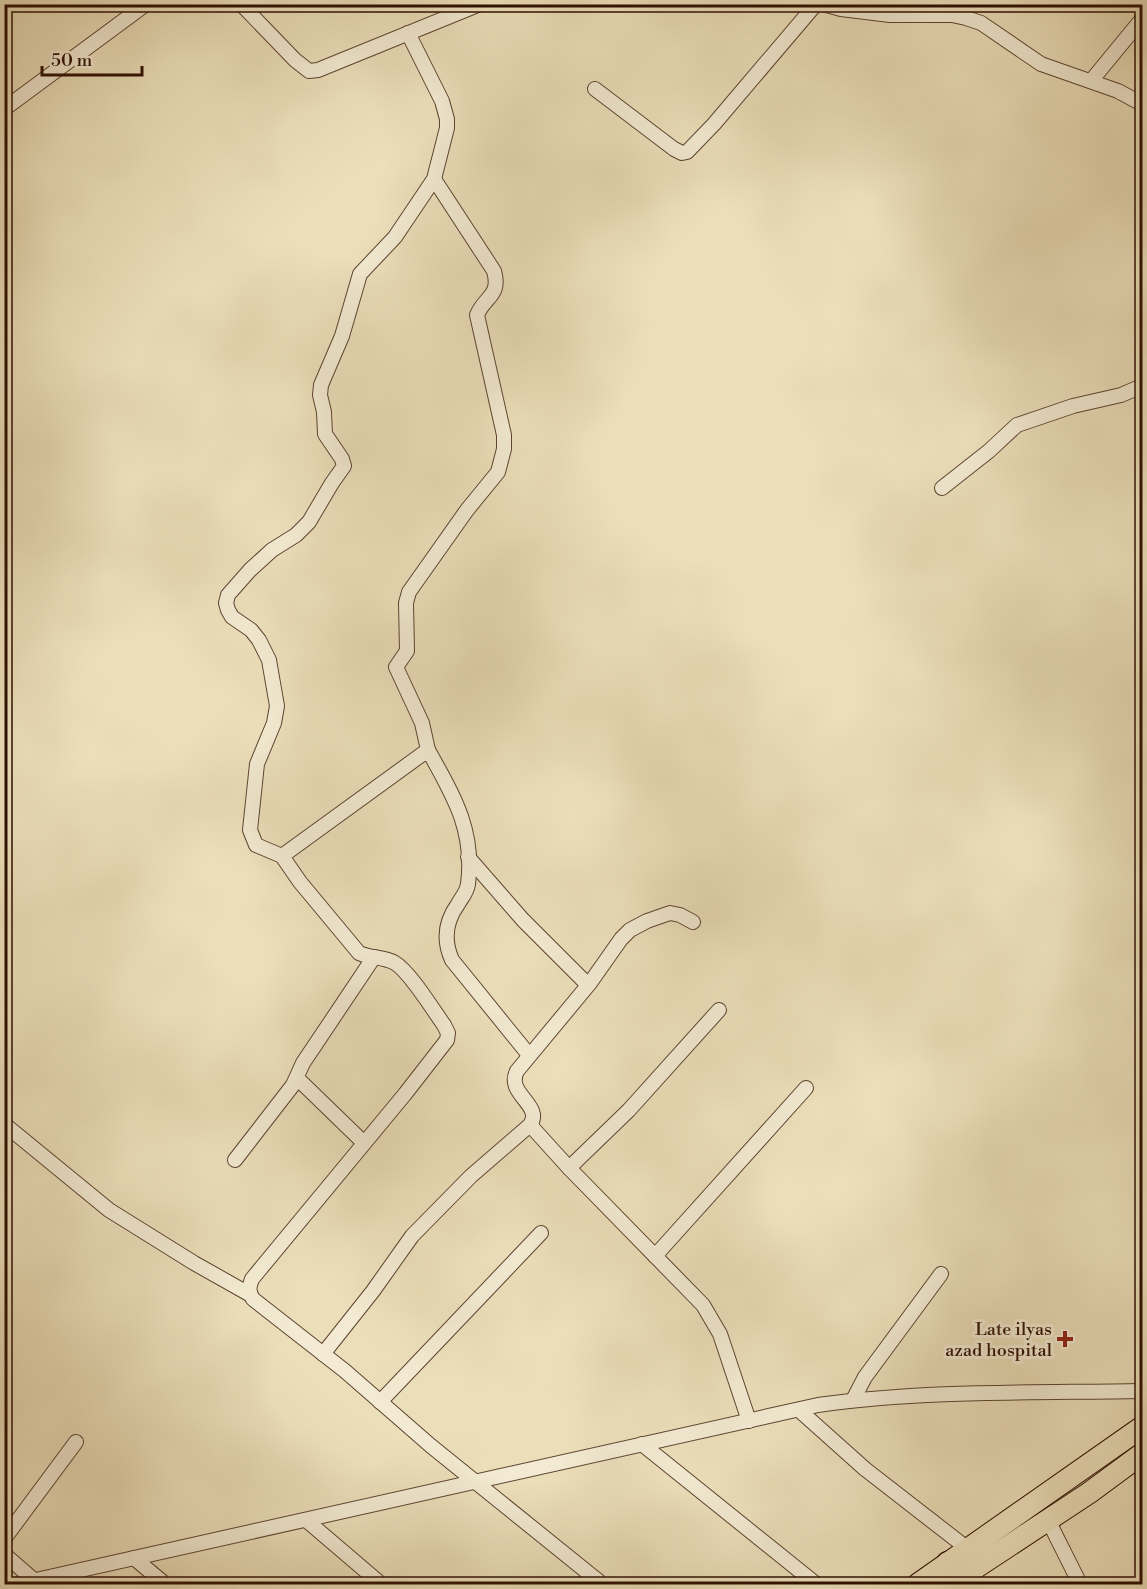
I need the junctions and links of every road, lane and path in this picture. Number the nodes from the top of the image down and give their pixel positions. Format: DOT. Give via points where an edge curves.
graph roads {
  1 [pos="146,4"];
  2 [pos="241,4"];
  3 [pos="480,4"];
  4 [pos="816,4"];
  5 [pos="823,4"];
  6 [pos="1143,19"];
  7 [pos="408,33"];
  8 [pos="1091,81"];
  9 [pos="595,89"];
  10 [pos="1143,104"];
  11 [pos="4,108"];
  12 [pos="434,179"];
  13 [pos="1143,386"];
  14 [pos="942,488"];
  15 [pos="428,750"];
  16 [pos="282,856"];
  17 [pos="468,857"];
  18 [pos="693,922"];
  19 [pos="374,957"];
  20 [pos="588,985"];
  21 [pos="719,1010"];
  22 [pos="529,1055"];
  23 [pos="297,1078"];
  24 [pos="806,1088"];
  25 [pos="4,1124"];
  26 [pos="530,1125"];
  27 [pos="364,1143"];
  28 [pos="235,1160"];
  29 [pos="569,1168"];
  30 [pos="541,1233"];
  31 [pos="655,1256"];
  32 [pos="941,1274"];
  33 [pos="249,1294"];
  34 [pos="323,1354"];
  35 [pos="1143,1391"];
  36 [pos="853,1400"];
  37 [pos="380,1402"];
  38 [pos="799,1410"];
  39 [pos="749,1421"];
  40 [pos="1143,1427"];
  41 [pos="76,1442"];
  42 [pos="642,1444"];
  43 [pos="1143,1454"];
  44 [pos="475,1483"];
  45 [pos="306,1520"];
  46 [pos="1048,1520"];
  47 [pos="4,1539"];
  48 [pos="968,1549"];
  49 [pos="4,1554"];
  50 [pos="134,1558"];
  51 [pos="952,1576"];
  52 [pos="35,1581"];
  53 [pos="18,1584"];
  54 [pos="165,1584"];
  55 [pos="381,1584"];
  56 [pos="602,1584"];
  57 [pos="816,1584"];
  58 [pos="918,1584"];
  59 [pos="1080,1584"];
  1 -- 11 [label="street"];
  2 -- 7 [label="street" via="309,71"];
  3 -- 7 [label="street"];
  4 -- 9 [label="street" via="687,152 674,149"];
  5 -- 8 [label="street" via="881,14 966,18 1041,64"];
  6 -- 8 [label="street"];
  7 -- 12 [label="street" via="447,118"];
  8 -- 10 [label="street"];
  12 -- 15 [label="street" via="494,271 495,289 477,315 504,449 498,472 409,591 407,651 396,667 422,723"];
  12 -- 16 [label="street" via="394,237 360,274 342,336 321,385 325,434 344,466 309,522 250,570 228,595 226,603 232,616 259,640 268,660 277,706 257,764 250,830 256,845"];
  13 -- 14 [label="street" via="1017,424"];
  15 -- 16 [label="street"];
  15 -- 17 [label="street" via="461,813"];
  16 -- 19 [label="street" via="359,953"];
  17 -- 20 [label="street"];
  17 -- 22 [label="street" via="466,891 447,924 447,947 452,960"];
  18 -- 20 [label="street" via="670,913 630,930"];
  19 -- 23 [label="street"];
  19 -- 27 [label="street" via="398,964 448,1033 444,1046"];
  20 -- 22 [label="street"];
  21 -- 29 [label="street" via="629,1110"];
  22 -- 26 [label="street" via="513,1078 534,1115"];
  23 -- 27 [label="street"];
  23 -- 28 [label="street"];
  24 -- 31 [label="street"];
  25 -- 33 [label="street" via="109,1210"];
  26 -- 29 [label="street"];
  26 -- 34 [label="street" via="471,1176 412,1236"];
  27 -- 33 [label="street" via="252,1279"];
  29 -- 31 [label="street"];
  30 -- 37 [label="street"];
  31 -- 39 [label="street" via="710,1315"];
  32 -- 36 [label="street" via="865,1377"];
  33 -- 34 [label="street"];
  34 -- 37 [label="street"];
  35 -- 36 [label="street"];
  36 -- 38 [label="street"];
  37 -- 44 [label="street"];
  38 -- 39 [label="street"];
  38 -- 48 [label="street" via="866,1469"];
  39 -- 42 [label="street"];
  40 -- 48 [label="main road"];
  41 -- 47 [label="street"];
  42 -- 44 [label="street"];
  42 -- 57 [label="street"];
  43 -- 46 [label="main road"];
  44 -- 45 [label="street"];
  44 -- 56 [label="street"];
  45 -- 50 [label="street"];
  45 -- 55 [label="street"];
  46 -- 51 [label="main road"];
  46 -- 59 [label="street"];
  48 -- 51 [label="main road"];
  49 -- 52 [label="street"];
  50 -- 52 [label="street"];
  50 -- 54 [label="street"];
  51 -- 58 [label="main road"];
  52 -- 53 [label="street"];
}
